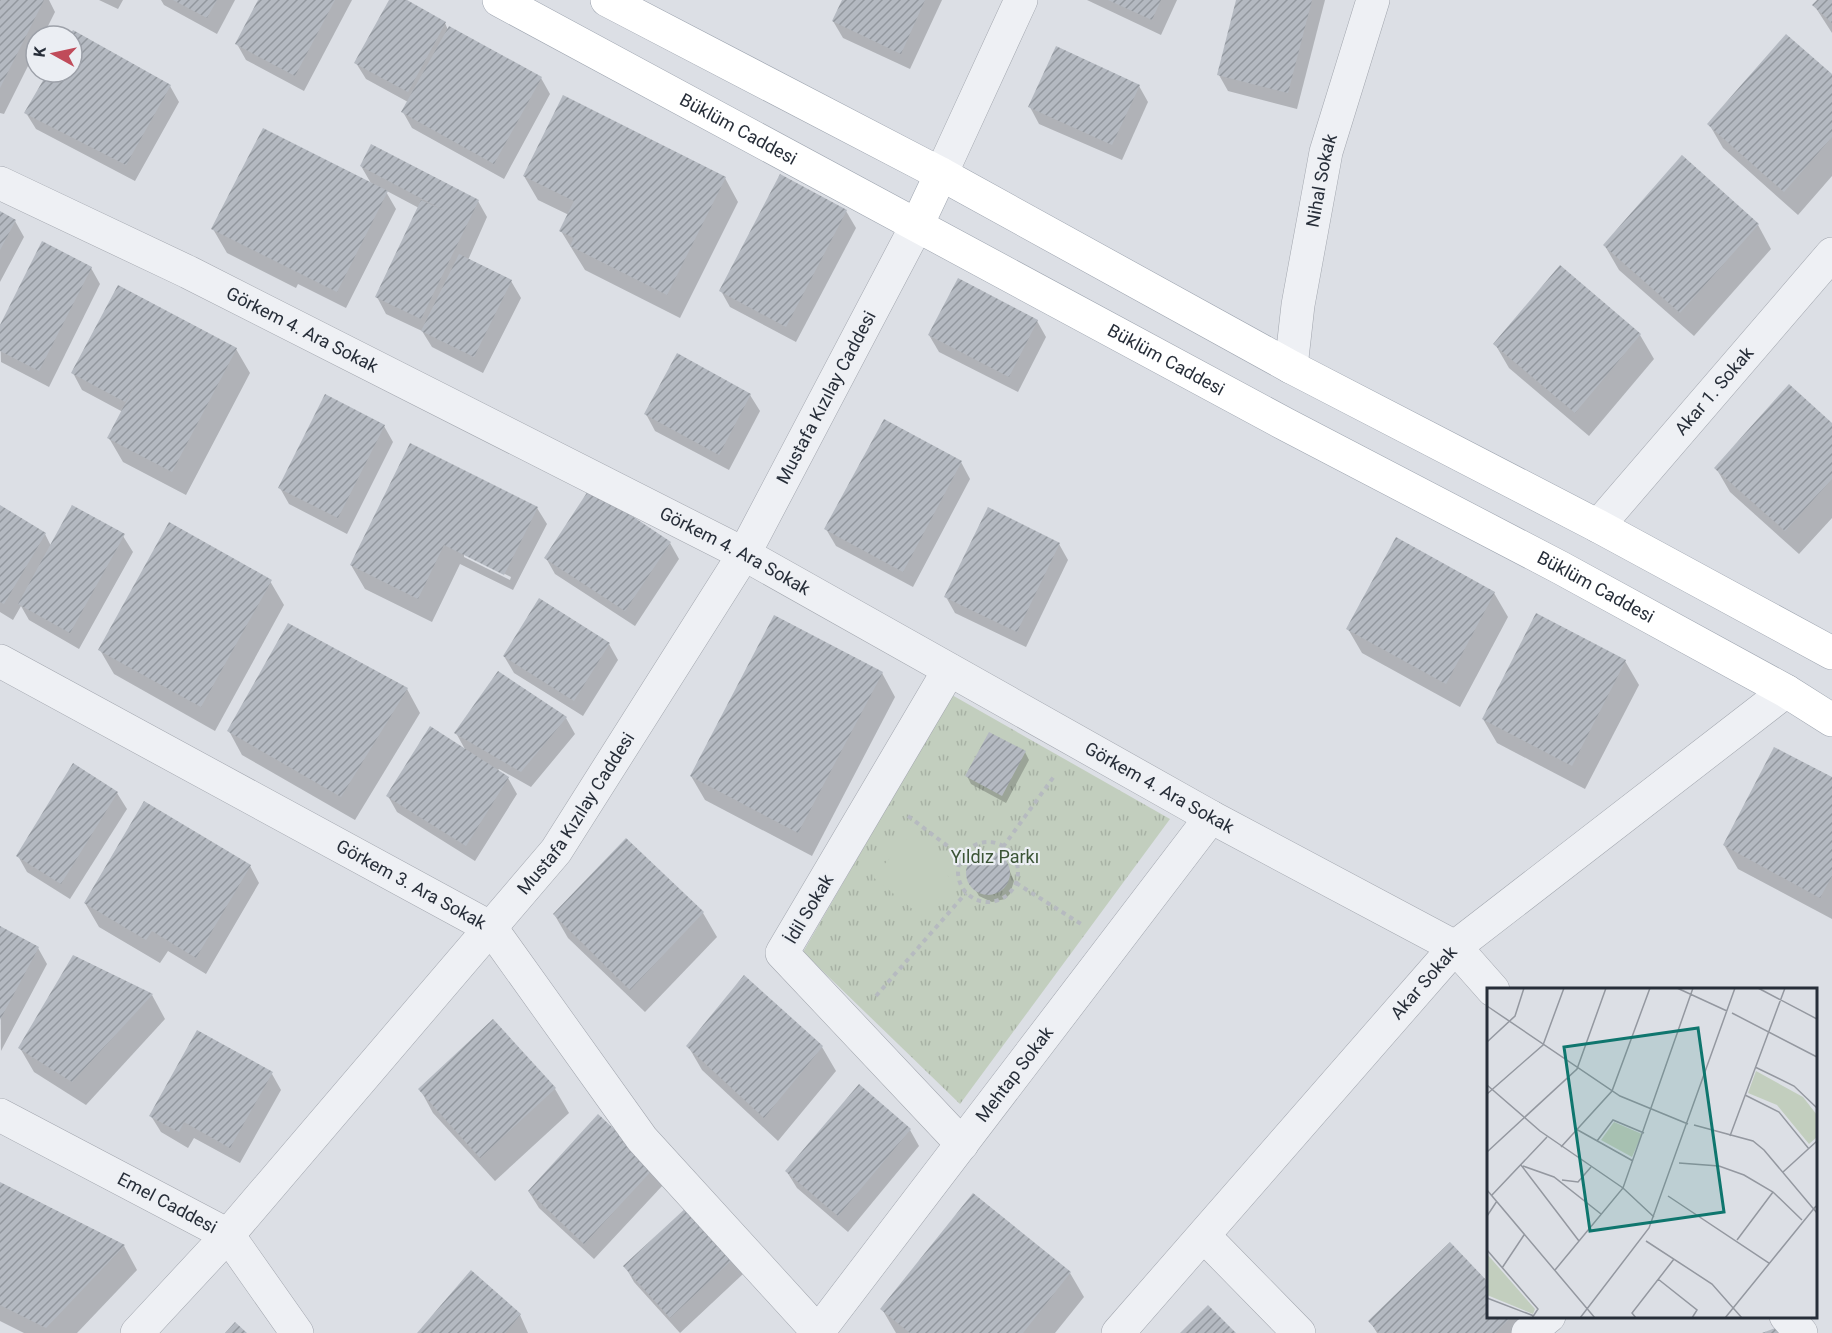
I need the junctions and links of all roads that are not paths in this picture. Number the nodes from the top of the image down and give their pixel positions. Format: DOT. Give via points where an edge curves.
graph roads {
  1 [pos="498,0"];
  2 [pos="607,0"];
  3 [pos="1021,0"];
  4 [pos="1373,0"];
  5 [pos="941,174"];
  6 [pos="0,183"];
  7 [pos="917,225"];
  8 [pos="1832,254"];
  9 [pos="1292,367"];
  10 [pos="1598,526"];
  11 [pos="744,554"];
  12 [pos="1832,653"];
  13 [pos="0,662"];
  14 [pos="949,670"];
  15 [pos="1786,691"];
  16 [pos="1832,720"];
  17 [pos="1211,818"];
  18 [pos="491,928"];
  19 [pos="1455,947"];
  20 [pos="1491,988"];
  21 [pos="0,1115"];
  22 [pos="962,1144"];
  23 [pos="228,1234"];
  24 [pos="1204,1236"];
  25 [pos="1548,1318"];
  26 [pos="1787,1318"];
  27 [pos="137,1333"];
  28 [pos="297,1333"];
  29 [pos="819,1333"];
  30 [pos="1118,1333"];
  31 [pos="1299,1333"];
  32 [pos="1528,1333"];
  33 [pos="1801,1333"];
  1 -- 7 [label="main road, Büklüm Caddesi"];
  2 -- 5 [label="main road"];
  3 -- 5 [label="street"];
  4 -- 9 [label="street, Nihal Sokak" via="1326,152 1298,305"];
  5 -- 7 [label="main road"];
  5 -- 9 [label="main road"];
  6 -- 11 [label="street, Görkem 4. Ara Sokak" via="188,272"];
  7 -- 11 [label="street, Mustafa Kızılay Caddesi"];
  7 -- 15 [label="main road, Büklüm Caddesi"];
  8 -- 10 [label="street, Akar 1. Sokak"];
  9 -- 10 [label="main road"];
  10 -- 12 [label="main road"];
  11 -- 14 [label="street, Görkem 4. Ara Sokak"];
  11 -- 18 [label="street, Mustafa Kızılay Caddesi" via="556,851"];
  13 -- 18 [label="street, Görkem 3. Ara Sokak"];
  14 -- 17 [label="street, Görkem 4. Ara Sokak"];
  14 -- 22 [label="street, İdil Sokak" via="782,953"];
  15 -- 16 [label="main road, Büklüm Caddesi"];
  15 -- 19 [label="street, Akar Sokak"];
  17 -- 19 [label="street, Görkem 4. Ara Sokak"];
  17 -- 22 [label="street, Mehtap Sokak"];
  18 -- 23 [label="street, Mustafa Kızılay Caddesi"];
  18 -- 29 [label="street, Görkem 3. Ara Sokak" via="642,1139"];
  19 -- 20 [label="street"];
  19 -- 24 [label="street, Akar Sokak"];
  21 -- 23 [label="street, Emel Caddesi"];
  22 -- 29 [label="street, Mehtap Sokak"];
  23 -- 27 [label="street, Mustafa Kızılay Caddesi"];
  23 -- 28 [label="street, Emel Caddesi"];
  24 -- 30 [label="street, Akar Sokak"];
  24 -- 31 [label="street"];
  25 -- 32 [label="street"];
  26 -- 33 [label="street"];
}
